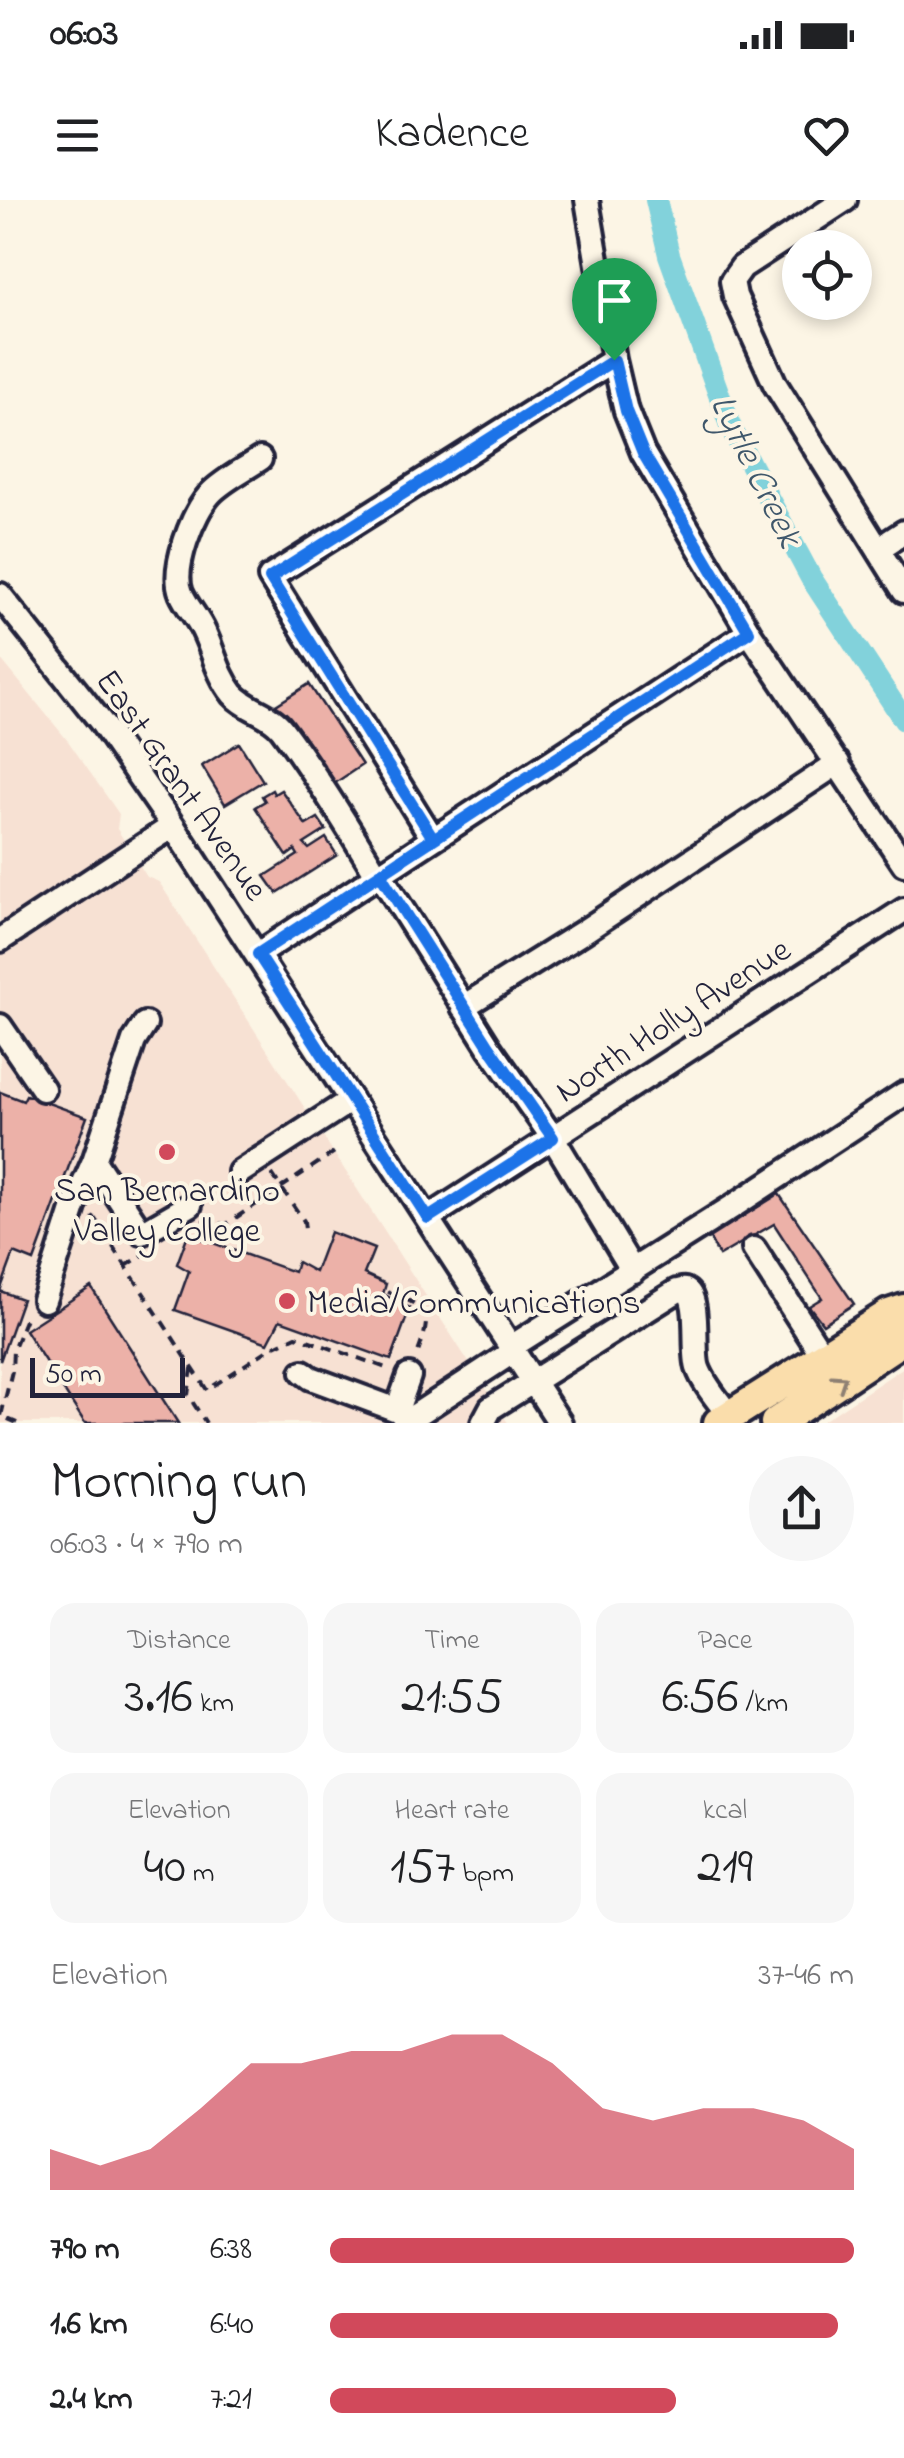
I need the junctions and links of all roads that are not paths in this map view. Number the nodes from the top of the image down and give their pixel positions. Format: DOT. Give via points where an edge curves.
graph roads {
  1 [pos="587,200"];
  2 [pos="845,200"];
  3 [pos="614,360"];
  4 [pos="260,459"];
  5 [pos="904,532"];
  6 [pos="878,549"];
  7 [pos="904,591"];
  8 [pos="0,595"];
  9 [pos="749,632"];
  10 [pos="838,763"];
  11 [pos="173,826"];
  12 [pos="433,838"];
  13 [pos="904,864"];
  14 [pos="378,874"];
  15 [pos="904,910"];
  16 [pos="0,940"];
  17 [pos="258,954"];
  18 [pos="463,1007"];
  19 [pos="145,1024"];
  20 [pos="0,1026"];
  21 [pos="43,1088"];
  22 [pos="904,1094"];
  23 [pos="350,1100"];
  24 [pos="553,1138"];
  25 [pos="94,1161"];
  26 [pos="240,1172"];
  27 [pos="191,1214"];
  28 [pos="428,1218"];
  29 [pos="754,1249"];
  30 [pos="633,1271"];
  31 [pos="44,1300"];
  32 [pos="904,1310"];
  33 [pos="904,1338"];
  34 [pos="512,1349"];
  35 [pos="824,1356"];
  36 [pos="304,1372"];
  37 [pos="409,1376"];
  38 [pos="532,1381"];
  39 [pos="404,1418"];
  40 [pos="724,1420"];
  41 [pos="483,1423"];
  42 [pos="560,1423"];
  43 [pos="776,1423"];
  1 -- 3 [label="street"];
  2 -- 6 [label="street" via="732,281 775,384"];
  3 -- 9 [label="street" via="643,453"];
  3 -- 12 [label="street" via="270,578"];
  4 -- 14 [label="street" via="202,505 181,556 181,593 234,696 279,724"];
  5 -- 6 [label="street"];
  6 -- 7 [label="street"];
  8 -- 11 [label="street, East Grant Avenue"];
  9 -- 10 [label="street"];
  9 -- 12 [label="street"];
  10 -- 13 [label="street"];
  10 -- 18 [label="street"];
  11 -- 16 [label="street"];
  11 -- 17 [label="street, East Grant Avenue"];
  12 -- 14 [label="street"];
  14 -- 17 [label="street"];
  14 -- 18 [label="street"];
  15 -- 24 [label="street, North Holly Avenue"];
  17 -- 23 [label="street, East Grant Avenue"];
  18 -- 24 [label="street"];
  19 -- 25 [label="street"];
  20 -- 21 [label="street"];
  22 -- 30 [label="street"];
  23 -- 26 [label="street"];
  23 -- 28 [label="street, East Grant Avenue"];
  24 -- 28 [label="street, North Holly Avenue"];
  24 -- 30 [label="street"];
  25 -- 27 [label="street" via="142,1233"];
  25 -- 31 [label="street"];
  28 -- 34 [label="street, East Grant Avenue"];
  29 -- 35 [label="street"];
  30 -- 34 [label="street"];
  32 -- 35 [label="main road"];
  43 -- 33 [label="main road, one-way"];
  34 -- 38 [label="street, East Grant Avenue"];
  34 -- 39 [label="street"];
  35 -- 40 [label="main road"];
  36 -- 39 [label="street"];
  37 -- 39 [label="street"];
  38 -- 40 [label="street" via="685,1290 693,1300 699,1372"];
  38 -- 41 [label="street" via="491,1408"];
  38 -- 42 [label="street, East Grant Avenue"];
}
